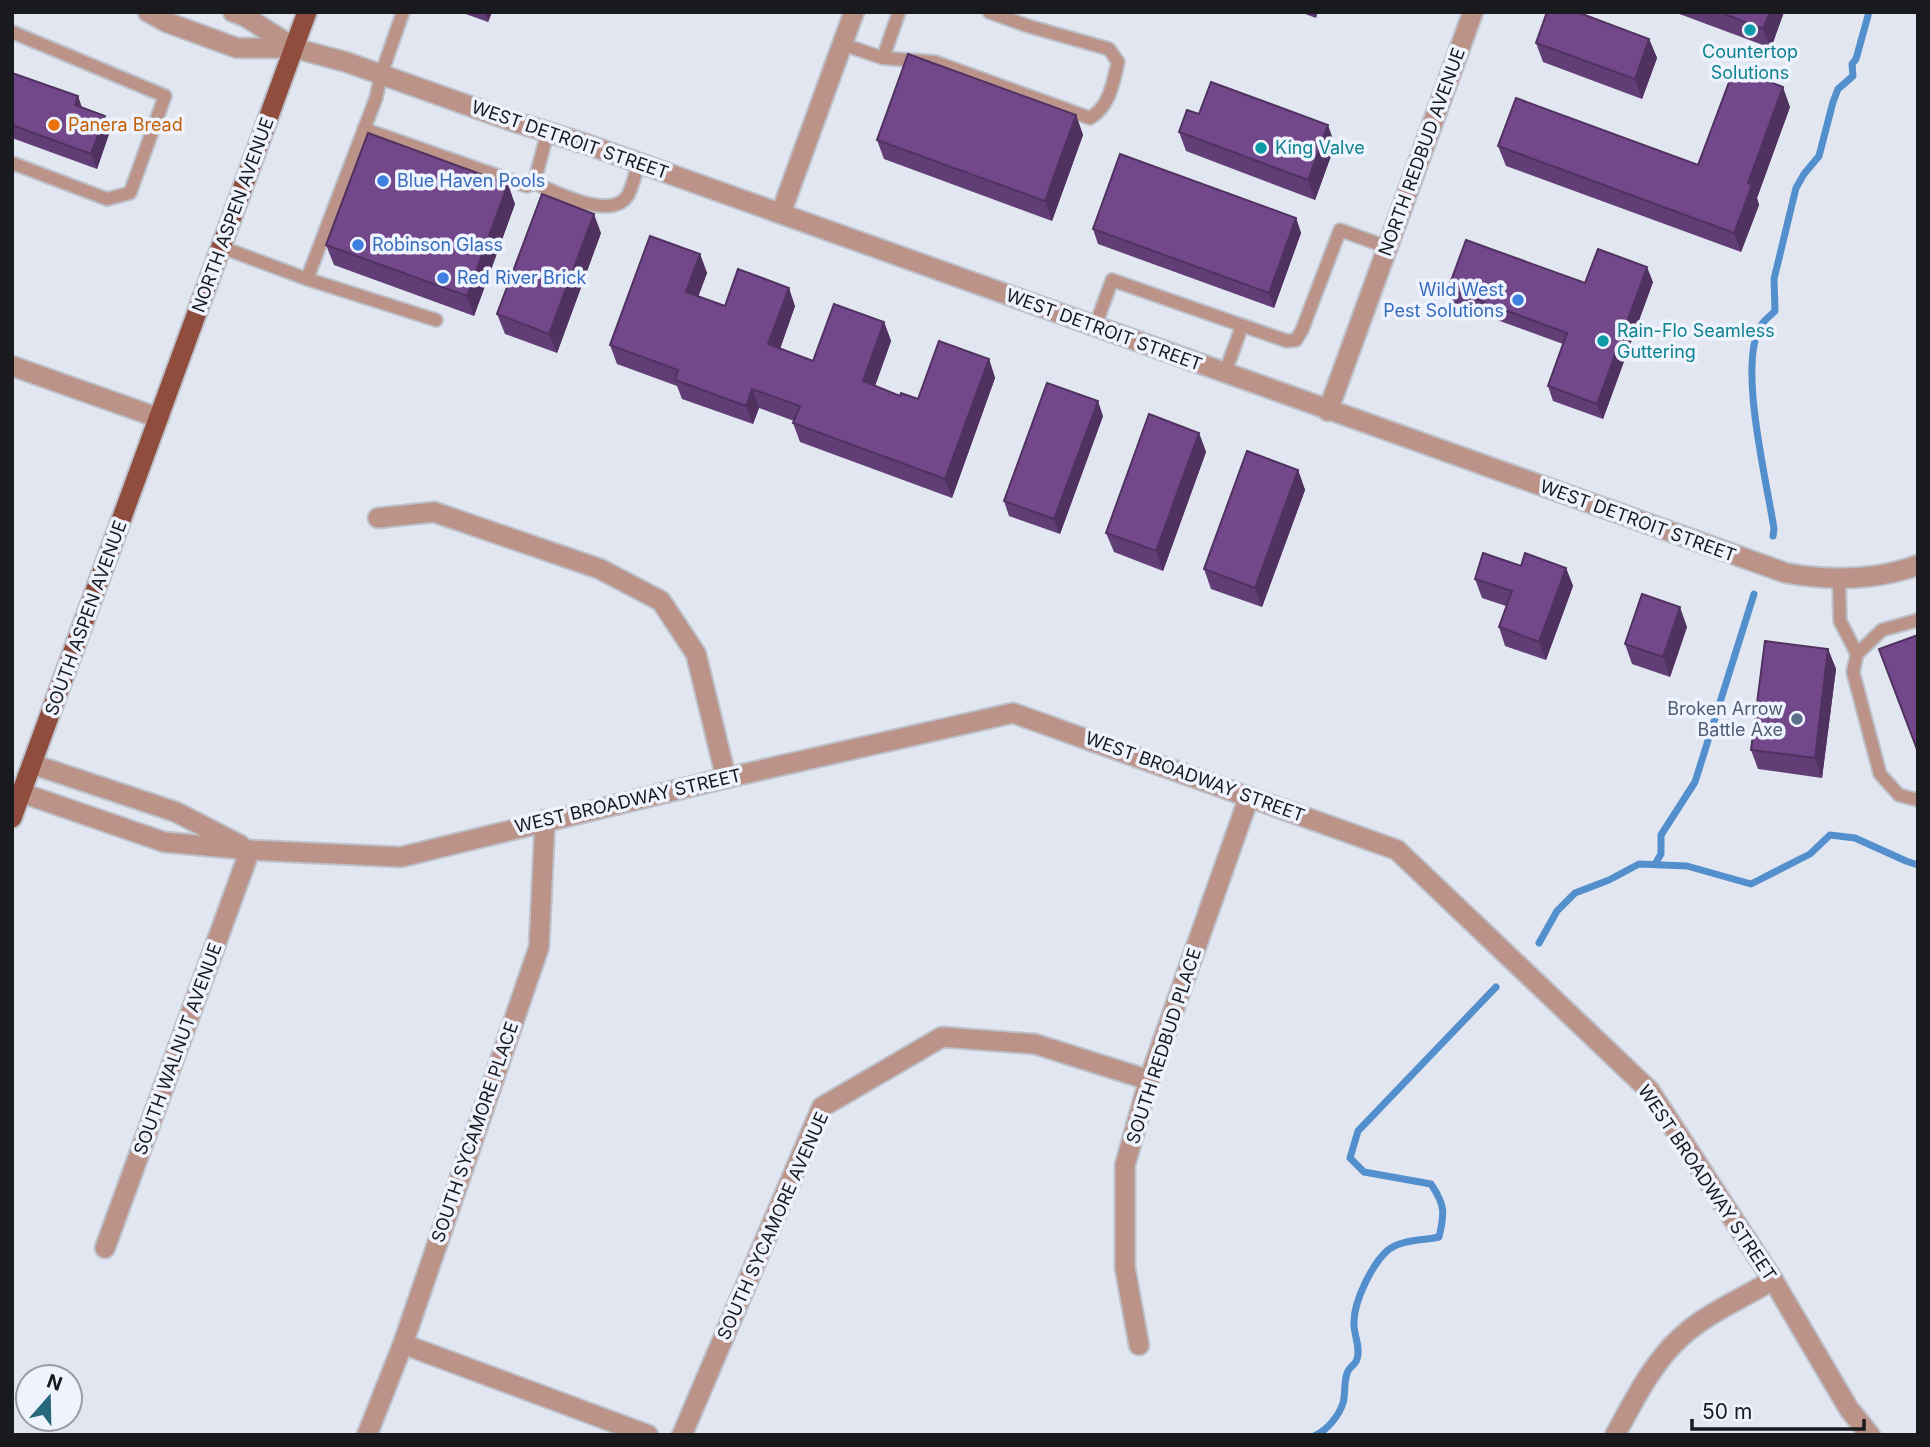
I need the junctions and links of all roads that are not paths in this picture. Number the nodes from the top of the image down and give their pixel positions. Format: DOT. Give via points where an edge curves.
graph roads {
  1 [pos="148,12"];
  2 [pos="233,12"];
  3 [pos="307,12"];
  4 [pos="403,12"];
  5 [pos="854,12"];
  6 [pos="899,12"];
  7 [pos="989,12"];
  8 [pos="1473,12"];
  9 [pos="12,32"];
  10 [pos="842,44"];
  11 [pos="294,48"];
  12 [pos="883,58"];
  13 [pos="381,75"];
  14 [pos="364,129"];
  15 [pos="548,131"];
  16 [pos="12,163"];
  17 [pos="639,163"];
  18 [pos="534,183"];
  19 [pos="781,213"];
  20 [pos="221,247"];
  21 [pos="1387,247"];
  22 [pos="307,279"];
  23 [pos="436,320"];
  24 [pos="1242,326"];
  25 [pos="1095,327"];
  26 [pos="12,366"];
  27 [pos="1225,373"];
  28 [pos="1328,411"];
  29 [pos="159,418"];
  30 [pos="379,518"];
  31 [pos="1918,565"];
  32 [pos="1839,579"];
  33 [pos="1918,620"];
  34 [pos="1857,654"];
  35 [pos="32,764"];
  36 [pos="726,778"];
  37 [pos="22,793"];
  38 [pos="1249,797"];
  39 [pos="1918,800"];
  40 [pos="12,818"];
  41 [pos="545,820"];
  42 [pos="250,850"];
  43 [pos="1149,1080"];
  44 [pos="105,1248"];
  45 [pos="1773,1280"];
  46 [pos="403,1344"];
  47 [pos="1139,1345"];
  48 [pos="367,1435"];
  49 [pos="648,1435"];
  50 [pos="682,1435"];
  51 [pos="1615,1435"];
  52 [pos="1870,1435"];
  1 -- 11 [label="street, WEST DETROIT STREET" via="237,48"];
  2 -- 11 [label="street, WEST DETROIT STREET"];
  3 -- 11 [label="main road, NORTH ASPEN AVENUE"];
  4 -- 13 [label="lane"];
  5 -- 10 [label="street"];
  6 -- 12 [label="lane"];
  7 -- 12 [label="lane" via="1110,49 1118,62 1109,97 1099,112 1090,118 935,62"];
  8 -- 21 [label="street, NORTH REDBUD AVENUE"];
  9 -- 16 [label="lane" via="165,96 130,193 107,199"];
  10 -- 12 [label="lane"];
  10 -- 19 [label="street"];
  11 -- 13 [label="street, WEST DETROIT STREET"];
  11 -- 20 [label="main road, NORTH ASPEN AVENUE"];
  13 -- 14 [label="lane"];
  13 -- 15 [label="street, WEST DETROIT STREET"];
  14 -- 18 [label="lane" via="527,186"];
  14 -- 22 [label="lane"];
  15 -- 17 [label="street, WEST DETROIT STREET"];
  15 -- 18 [label="lane"];
  17 -- 18 [label="lane" via="627,197 611,207 580,202"];
  17 -- 19 [label="street, WEST DETROIT STREET"];
  19 -- 25 [label="street, WEST DETROIT STREET"];
  20 -- 22 [label="lane"];
  20 -- 29 [label="main road, NORTH ASPEN AVENUE"];
  21 -- 24 [label="lane" via="1340,230 1296,340"];
  21 -- 28 [label="street, NORTH REDBUD AVENUE"];
  22 -- 23 [label="lane"];
  24 -- 25 [label="lane" via="1112,280"];
  24 -- 27 [label="lane"];
  25 -- 27 [label="street, WEST DETROIT STREET"];
  26 -- 29 [label="street"];
  27 -- 28 [label="street, WEST DETROIT STREET"];
  28 -- 32 [label="street, WEST DETROIT STREET" via="1755,563 1786,573"];
  29 -- 35 [label="main road, SOUTH ASPEN AVENUE"];
  30 -- 36 [label="street" via="434,512 600,569 661,601 696,654"];
  31 -- 32 [label="street, WEST DETROIT STREET" via="1871,577"];
  32 -- 34 [label="lane" via="1840,621"];
  33 -- 34 [label="lane" via="1882,630"];
  34 -- 39 [label="lane" via="1853,672 1880,774 1899,795"];
  35 -- 37 [label="main road, SOUTH ASPEN AVENUE"];
  35 -- 42 [label="street, WEST BROADWAY STREET" via="176,812"];
  36 -- 38 [label="street, WEST BROADWAY STREET" via="1013,713"];
  36 -- 41 [label="street, WEST BROADWAY STREET"];
  37 -- 40 [label="main road, SOUTH ASPEN AVENUE"];
  37 -- 42 [label="street, WEST BROADWAY STREET" via="164,842"];
  38 -- 43 [label="street, SOUTH REDBUD PLACE"];
  38 -- 45 [label="street, WEST BROADWAY STREET" via="1397,850 1649,1090"];
  41 -- 42 [label="street, WEST BROADWAY STREET" via="401,857"];
  41 -- 46 [label="street, SOUTH SYCAMORE PLACE" via="539,947"];
  42 -- 44 [label="street, SOUTH WALNUT AVENUE"];
  43 -- 47 [label="street, SOUTH REDBUD PLACE" via="1125,1165 1125,1268"];
  43 -- 50 [label="street, SOUTH SYCAMORE AVENUE" via="1035,1044 942,1037 822,1107"];
  45 -- 51 [label="street" via="1681,1336 1659,1361"];
  45 -- 52 [label="street, WEST BROADWAY STREET" via="1849,1409"];
  46 -- 48 [label="street, SOUTH SYCAMORE PLACE"];
  46 -- 49 [label="street"];
}
